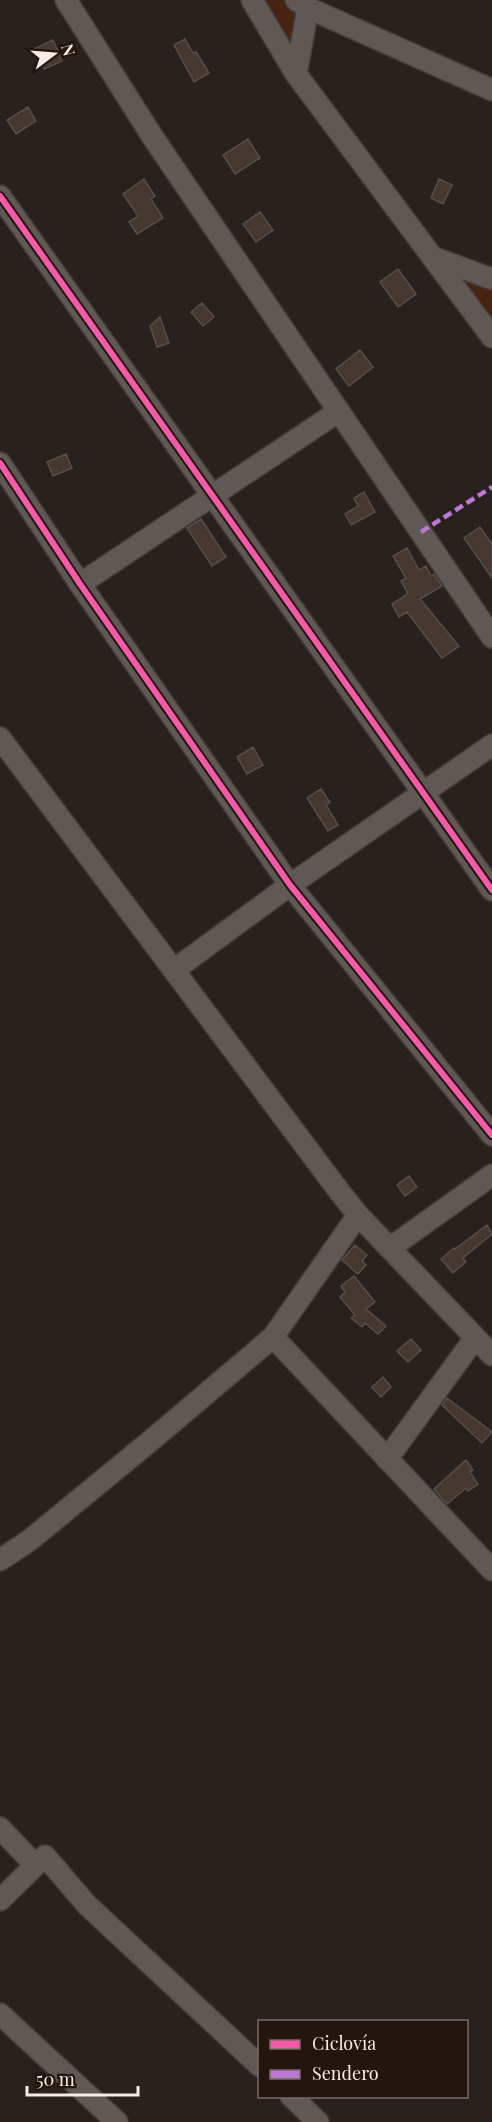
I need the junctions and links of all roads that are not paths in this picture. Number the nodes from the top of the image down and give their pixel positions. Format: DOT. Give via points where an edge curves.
graph roads {
  1 [pos="66,0"];
  2 [pos="252,0"];
  3 [pos="302,4"];
  4 [pos="296,74"];
  5 [pos="492,90"];
  6 [pos="0,196"];
  7 [pos="432,256"];
  8 [pos="492,279"];
  9 [pos="492,337"];
  10 [pos="339,411"];
  11 [pos="0,464"];
  12 [pos="212,495"];
  13 [pos="80,584"];
  14 [pos="492,637"];
  15 [pos="0,738"];
  16 [pos="492,745"];
  17 [pos="424,793"];
  18 [pos="290,885"];
  19 [pos="492,890"];
  20 [pos="174,970"];
  21 [pos="492,1135"];
  22 [pos="492,1175"];
  23 [pos="358,1215"];
  24 [pos="390,1248"];
  25 [pos="273,1337"];
  26 [pos="475,1338"];
  27 [pos="492,1355"];
  28 [pos="387,1459"];
  29 [pos="0,1560"];
  30 [pos="492,1570"];
  31 [pos="0,1828"];
  32 [pos="35,1865"];
  33 [pos="0,1900"];
  34 [pos="0,2014"];
  35 [pos="258,2064"];
  36 [pos="292,2098"];
  37 [pos="117,2122"];
  38 [pos="318,2122"];
  1 -- 10 [label="street" via="152,136"];
  2 -- 4 [label="street"];
  3 -- 4 [label="street"];
  3 -- 5 [label="street"];
  4 -- 7 [label="street"];
  6 -- 12 [label="street"];
  7 -- 8 [label="street"];
  7 -- 9 [label="street"];
  10 -- 12 [label="street"];
  10 -- 14 [label="street"];
  11 -- 13 [label="street"];
  12 -- 13 [label="street"];
  12 -- 17 [label="street"];
  13 -- 18 [label="street"];
  15 -- 20 [label="street"];
  16 -- 17 [label="street"];
  17 -- 18 [label="street"];
  17 -- 19 [label="street"];
  18 -- 20 [label="street"];
  18 -- 21 [label="street"];
  20 -- 23 [label="street"];
  22 -- 24 [label="street"];
  23 -- 24 [label="street"];
  23 -- 25 [label="street"];
  24 -- 26 [label="street"];
  25 -- 28 [label="street"];
  25 -- 29 [label="street" via="57,1518"];
  26 -- 27 [label="street"];
  26 -- 28 [label="street"];
  28 -- 30 [label="street"];
  31 -- 32 [label="street"];
  32 -- 33 [label="street"];
  32 -- 35 [label="street" via="45,1856 87,1905"];
  34 -- 37 [label="street"];
  36 -- 38 [label="street"];
}
